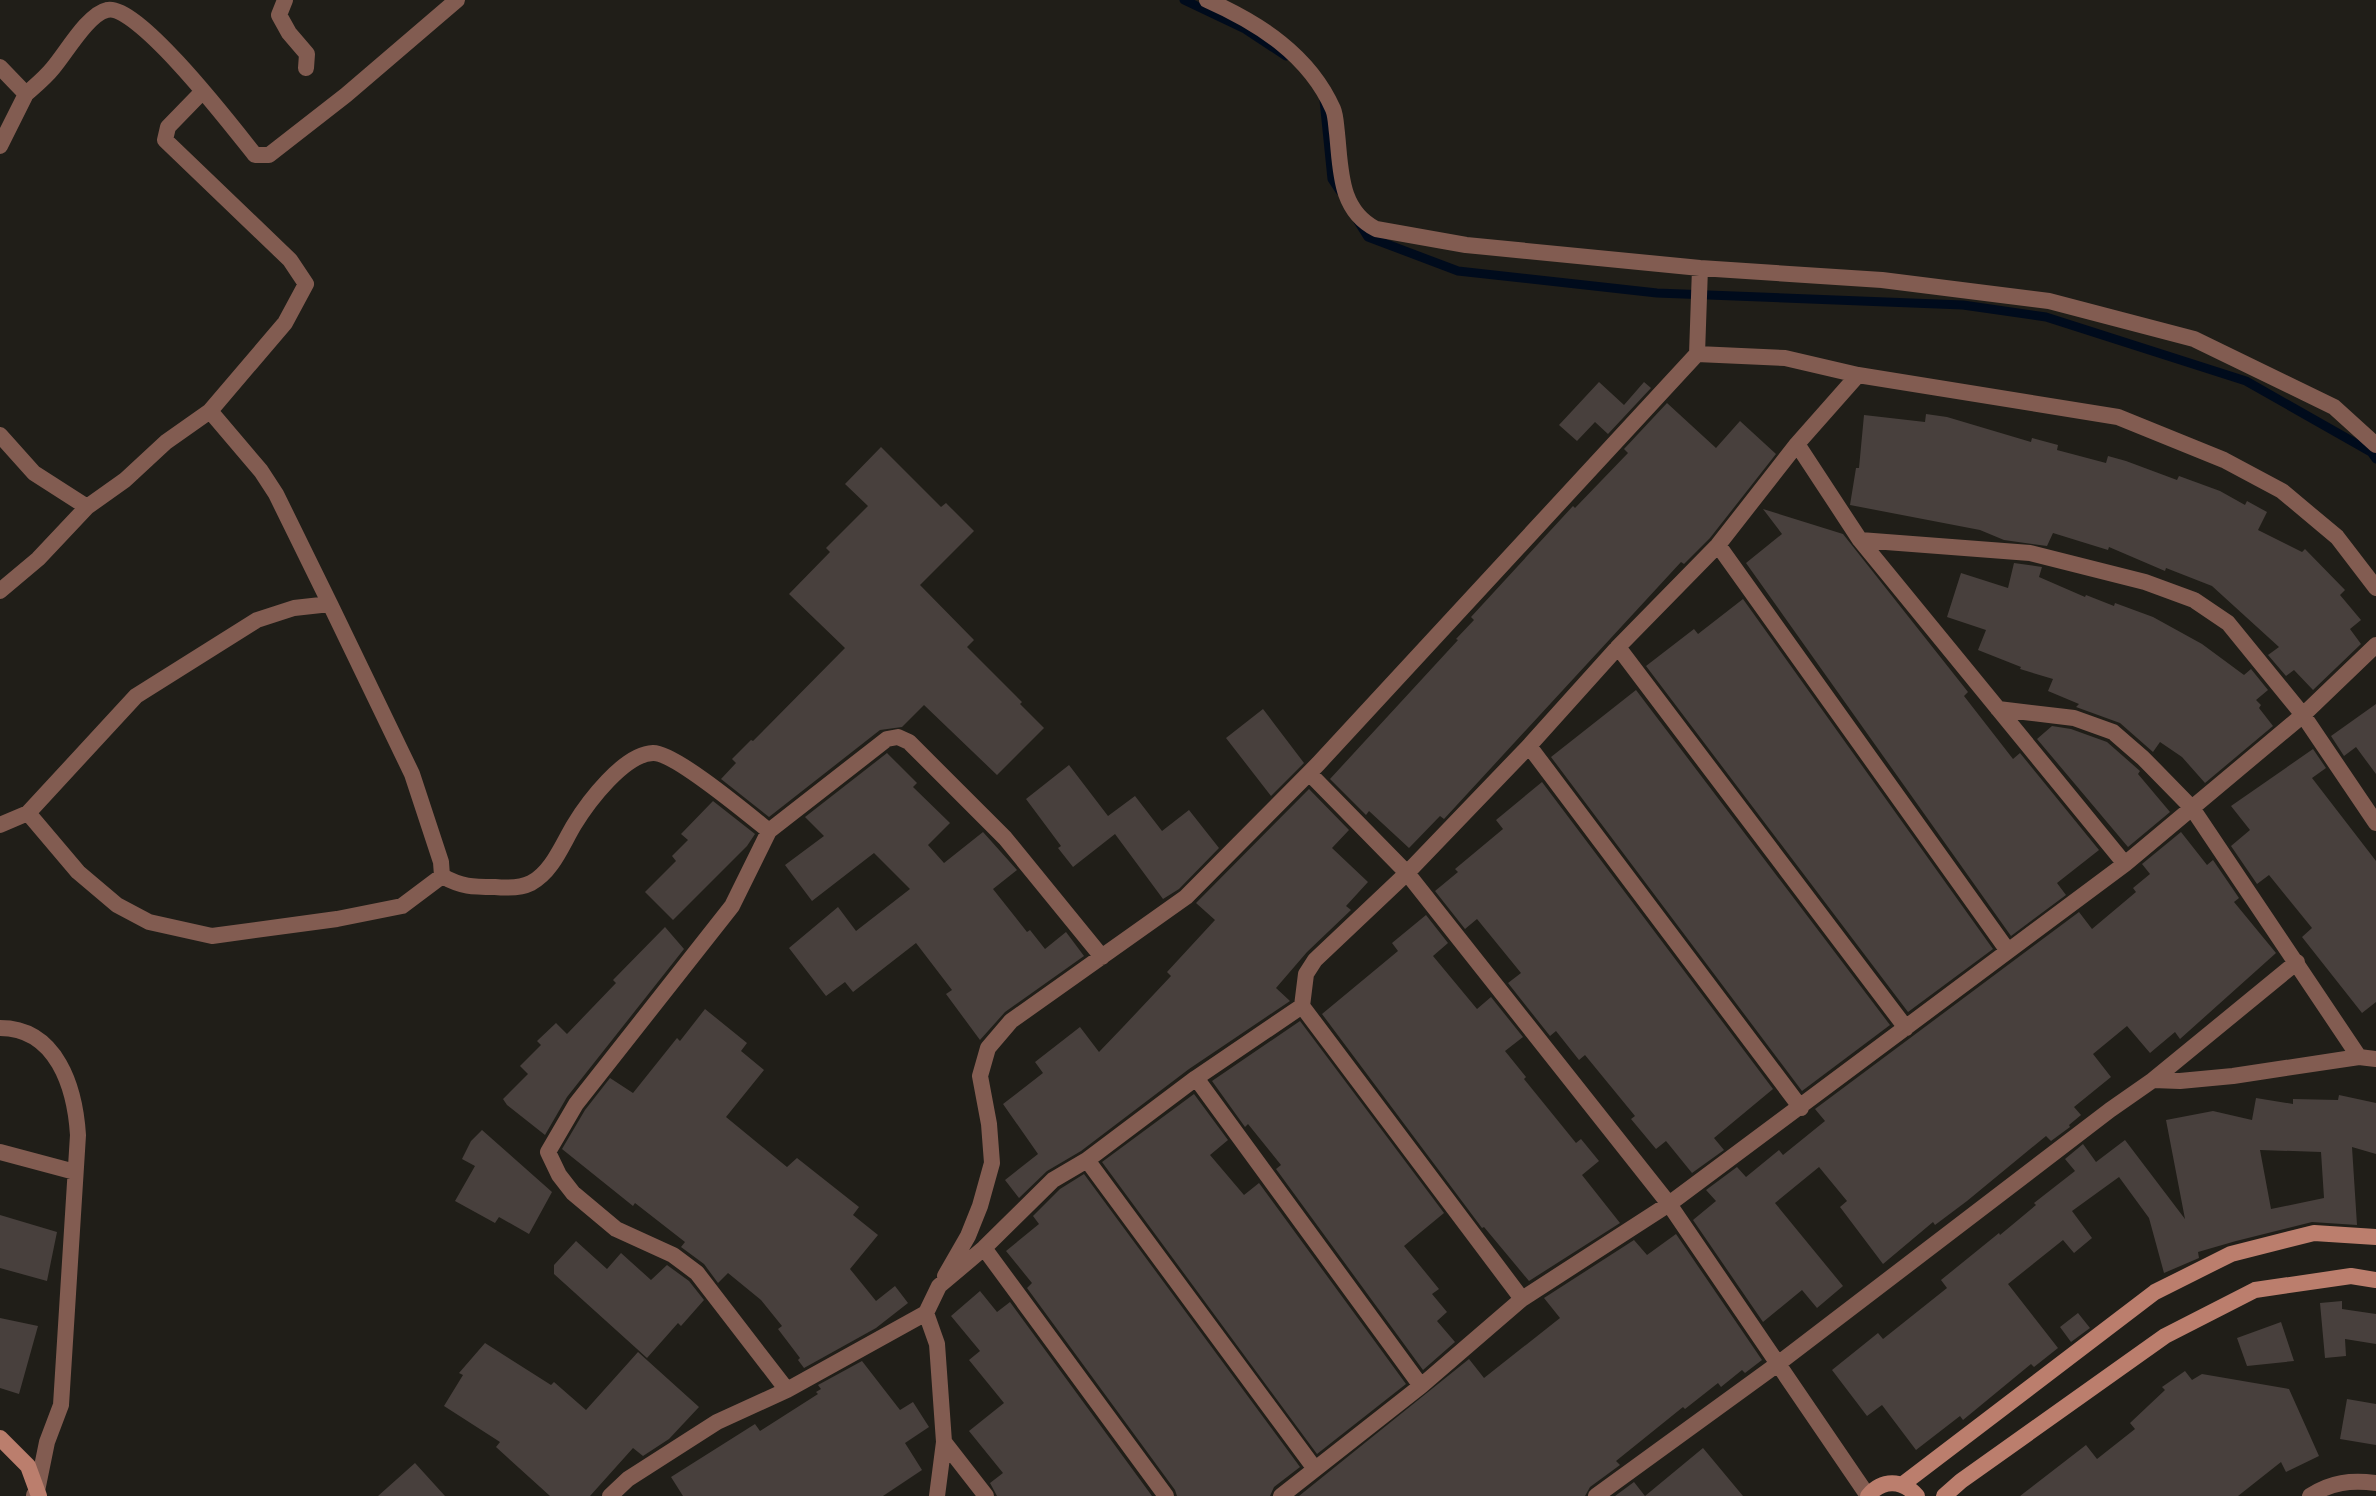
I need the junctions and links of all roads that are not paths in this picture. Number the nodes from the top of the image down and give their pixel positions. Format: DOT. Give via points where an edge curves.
graph roads {
  1 [pos="285,0"];
  2 [pos="457,0"];
  3 [pos="1207,0"];
  4 [pos="0,67"];
  5 [pos="306,68"];
  6 [pos="203,91"];
  7 [pos="26,94"];
  8 [pos="0,146"];
  9 [pos="1700,268"];
  10 [pos="1698,349"];
  11 [pos="1858,375"];
  12 [pos="210,411"];
  13 [pos="0,435"];
  14 [pos="1797,444"];
  15 [pos="2376,445"];
  16 [pos="87,507"];
  17 [pos="1860,540"];
  18 [pos="1718,545"];
  19 [pos="2376,588"];
  20 [pos="0,591"];
  21 [pos="330,604"];
  22 [pos="2376,645"];
  23 [pos="1618,647"];
  24 [pos="1998,709"];
  25 [pos="2303,715"];
  26 [pos="1529,746"];
  27 [pos="1309,773"];
  28 [pos="2192,808"];
  29 [pos="28,813"];
  30 [pos="2376,823"];
  31 [pos="0,825"];
  32 [pos="769,831"];
  33 [pos="2125,864"];
  34 [pos="1407,873"];
  35 [pos="442,876"];
  36 [pos="2008,951"];
  37 [pos="1102,957"];
  38 [pos="2297,962"];
  39 [pos="1302,1006"];
  40 [pos="0,1028"];
  41 [pos="1906,1028"];
  42 [pos="2368,1058"];
  43 [pos="1196,1078"];
  44 [pos="2153,1080"];
  45 [pos="1801,1108"];
  46 [pos="0,1152"];
  47 [pos="1087,1160"];
  48 [pos="75,1172"];
  49 [pos="1669,1204"];
  50 [pos="2376,1237"];
  51 [pos="984,1248"];
  52 [pos="2376,1280"];
  53 [pos="939,1286"];
  54 [pos="1522,1299"];
  55 [pos="926,1313"];
  56 [pos="1779,1363"];
  57 [pos="1421,1386"];
  58 [pos="787,1390"];
  59 [pos="0,1438"];
  60 [pos="944,1442"];
  61 [pos="1315,1469"];
  62 [pos="2376,1483"];
  63 [pos="1903,1484"];
  64 [pos="36,1494"];
  65 [pos="610,1496"];
  66 [pos="937,1496"];
  67 [pos="986,1496"];
  68 [pos="1166,1496"];
  69 [pos="1281,1496"];
  70 [pos="1596,1496"];
  71 [pos="1868,1496"];
  72 [pos="1917,1496"];
  73 [pos="1944,1496"];
  74 [pos="2310,1496"];
  1 -- 5 [label="street" via="279,15 307,54"];
  2 -- 6 [label="street" via="269,155 255,155"];
  3 -- 9 [label="street" via="1262,29 1302,59 1334,111 1344,192 1363,223 1466,245"];
  4 -- 7 [label="street"];
  6 -- 7 [label="street" via="158,41 117,10 106,10"];
  6 -- 12 [label="street" via="168,127 165,140 290,260 306,284 285,323"];
  7 -- 8 [label="street"];
  9 -- 10 [label="street"];
  9 -- 15 [label="street" via="1882,280 2049,301 2165,331 2194,339 2334,407"];
  10 -- 11 [label="street" via="1785,358"];
  10 -- 27 [label="street"];
  11 -- 14 [label="street"];
  11 -- 19 [label="street" via="2118,417 2224,460 2282,491 2337,537"];
  12 -- 16 [label="street"];
  12 -- 21 [label="street" via="276,494"];
  13 -- 16 [label="street" via="34,473"];
  14 -- 17 [label="street"];
  14 -- 18 [label="street"];
  16 -- 20 [label="street"];
  17 -- 24 [label="street"];
  17 -- 25 [label="street" via="2030,553 2194,600 2228,623"];
  18 -- 23 [label="street"];
  18 -- 36 [label="street"];
  21 -- 29 [label="street" via="257,620 136,696"];
  21 -- 35 [label="street" via="412,774"];
  22 -- 25 [label="street"];
  23 -- 26 [label="street"];
  23 -- 41 [label="street"];
  24 -- 28 [label="street" via="2074,718 2113,732"];
  24 -- 33 [label="street"];
  25 -- 28 [label="street"];
  25 -- 30 [label="street"];
  26 -- 34 [label="street"];
  26 -- 45 [label="street"];
  27 -- 34 [label="street"];
  27 -- 37 [label="street" via="1186,897"];
  28 -- 33 [label="street"];
  28 -- 38 [label="street"];
  29 -- 31 [label="street"];
  29 -- 35 [label="street" via="78,872 117,905 149,922 212,936 402,906"];
  32 -- 35 [label="street" via="718,790 654,752 634,758 615,773 576,821 547,871 529,884 462,886"];
  32 -- 37 [label="street" via="887,739 898,737 1005,838"];
  32 -- 58 [label="street" via="732,906 576,1104 548,1152 573,1193 616,1229 673,1255 697,1273"];
  33 -- 36 [label="street"];
  34 -- 39 [label="street" via="1315,960 1306,974"];
  34 -- 49 [label="street"];
  36 -- 41 [label="street"];
  37 -- 53 [label="street" via="1011,1021 988,1048 980,1076 992,1163 972,1226"];
  38 -- 42 [label="street"];
  38 -- 44 [label="street"];
  39 -- 43 [label="street"];
  39 -- 54 [label="street"];
  40 -- 48 [label="street" via="17,1028 38,1039 58,1060 76,1109"];
  41 -- 45 [label="street"];
  42 -- 44 [label="street" via="2233,1076"];
  43 -- 47 [label="street"];
  43 -- 57 [label="street"];
  44 -- 56 [label="street"];
  45 -- 49 [label="street"];
  46 -- 48 [label="street"];
  47 -- 51 [label="street" via="1053,1180"];
  47 -- 61 [label="street"];
  48 -- 64 [label="street" via="61,1405"];
  49 -- 54 [label="street"];
  49 -- 56 [label="street"];
  50 -- 63 [label="street" via="2314,1233 2231,1254 2155,1292"];
  51 -- 53 [label="street"];
  51 -- 68 [label="street"];
  52 -- 73 [label="street" via="2351,1276 2255,1290 2165,1336"];
  53 -- 55 [label="street"];
  54 -- 57 [label="street"];
  55 -- 58 [label="street"];
  55 -- 60 [label="street" via="937,1344"];
  56 -- 70 [label="street"];
  56 -- 71 [label="street"];
  57 -- 61 [label="street"];
  58 -- 65 [label="street" via="717,1422"];
  59 -- 64 [label="street" via="28,1466"];
  60 -- 66 [label="street"];
  60 -- 67 [label="street"];
  61 -- 69 [label="street"];
  62 -- 74 [label="street" via="2325,1486"];
  63 -- 71 [label="street" via="1884,1484"];
  63 -- 72 [label="street"];
}
